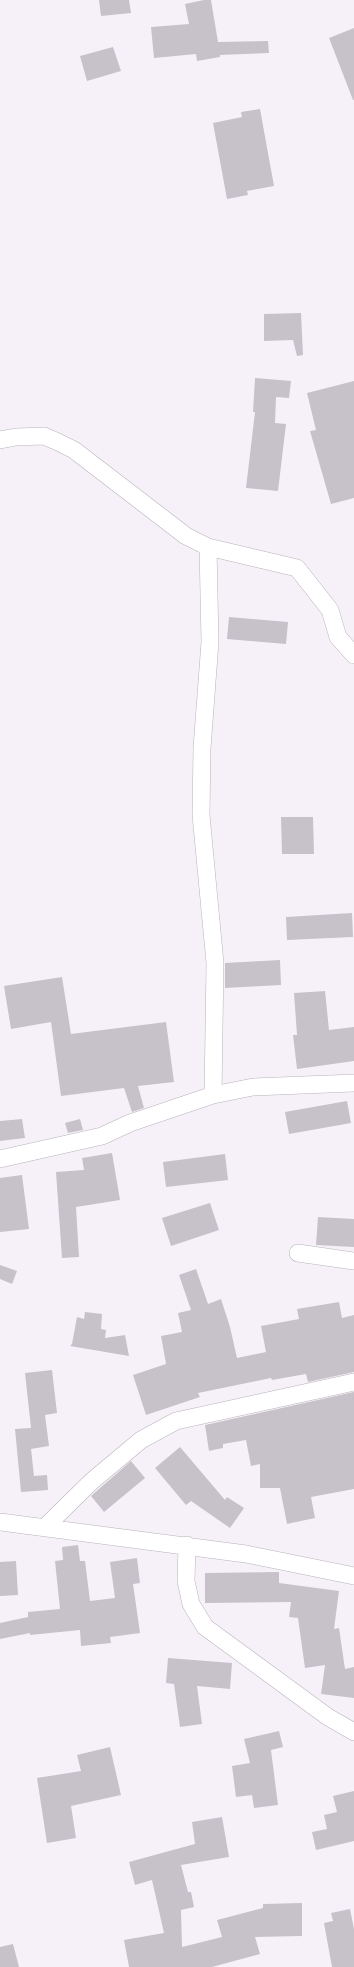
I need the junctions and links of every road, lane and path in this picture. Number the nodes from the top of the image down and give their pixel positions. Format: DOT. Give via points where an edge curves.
graph roads {
  1 [pos="0,440"];
  2 [pos="208,547"];
  3 [pos="354,655"];
  4 [pos="354,1085"];
  5 [pos="213,1095"];
  6 [pos="0,1159"];
  7 [pos="298,1253"];
  8 [pos="354,1261"];
  9 [pos="354,1382"];
  10 [pos="0,1522"];
  11 [pos="45,1527"];
  12 [pos="187,1545"];
  13 [pos="354,1576"];
  14 [pos="354,1732"];
  1 -- 2 [label="street" via="44,436 74,450 186,536"];
  2 -- 3 [label="street" via="297,568 330,610 338,637"];
  2 -- 5 [label="street" via="210,642 202,748 201,815 216,963"];
  4 -- 5 [label="street" via="254,1087"];
  5 -- 6 [label="street" via="130,1123 102,1136"];
  7 -- 8 [label="street"];
  9 -- 11 [label="street" via="176,1421 135,1446 92,1481"];
  10 -- 11 [label="street"];
  11 -- 12 [label="street"];
  12 -- 13 [label="street"];
  12 -- 14 [label="street" via="186,1581 191,1604 205,1627 328,1717"];
}
